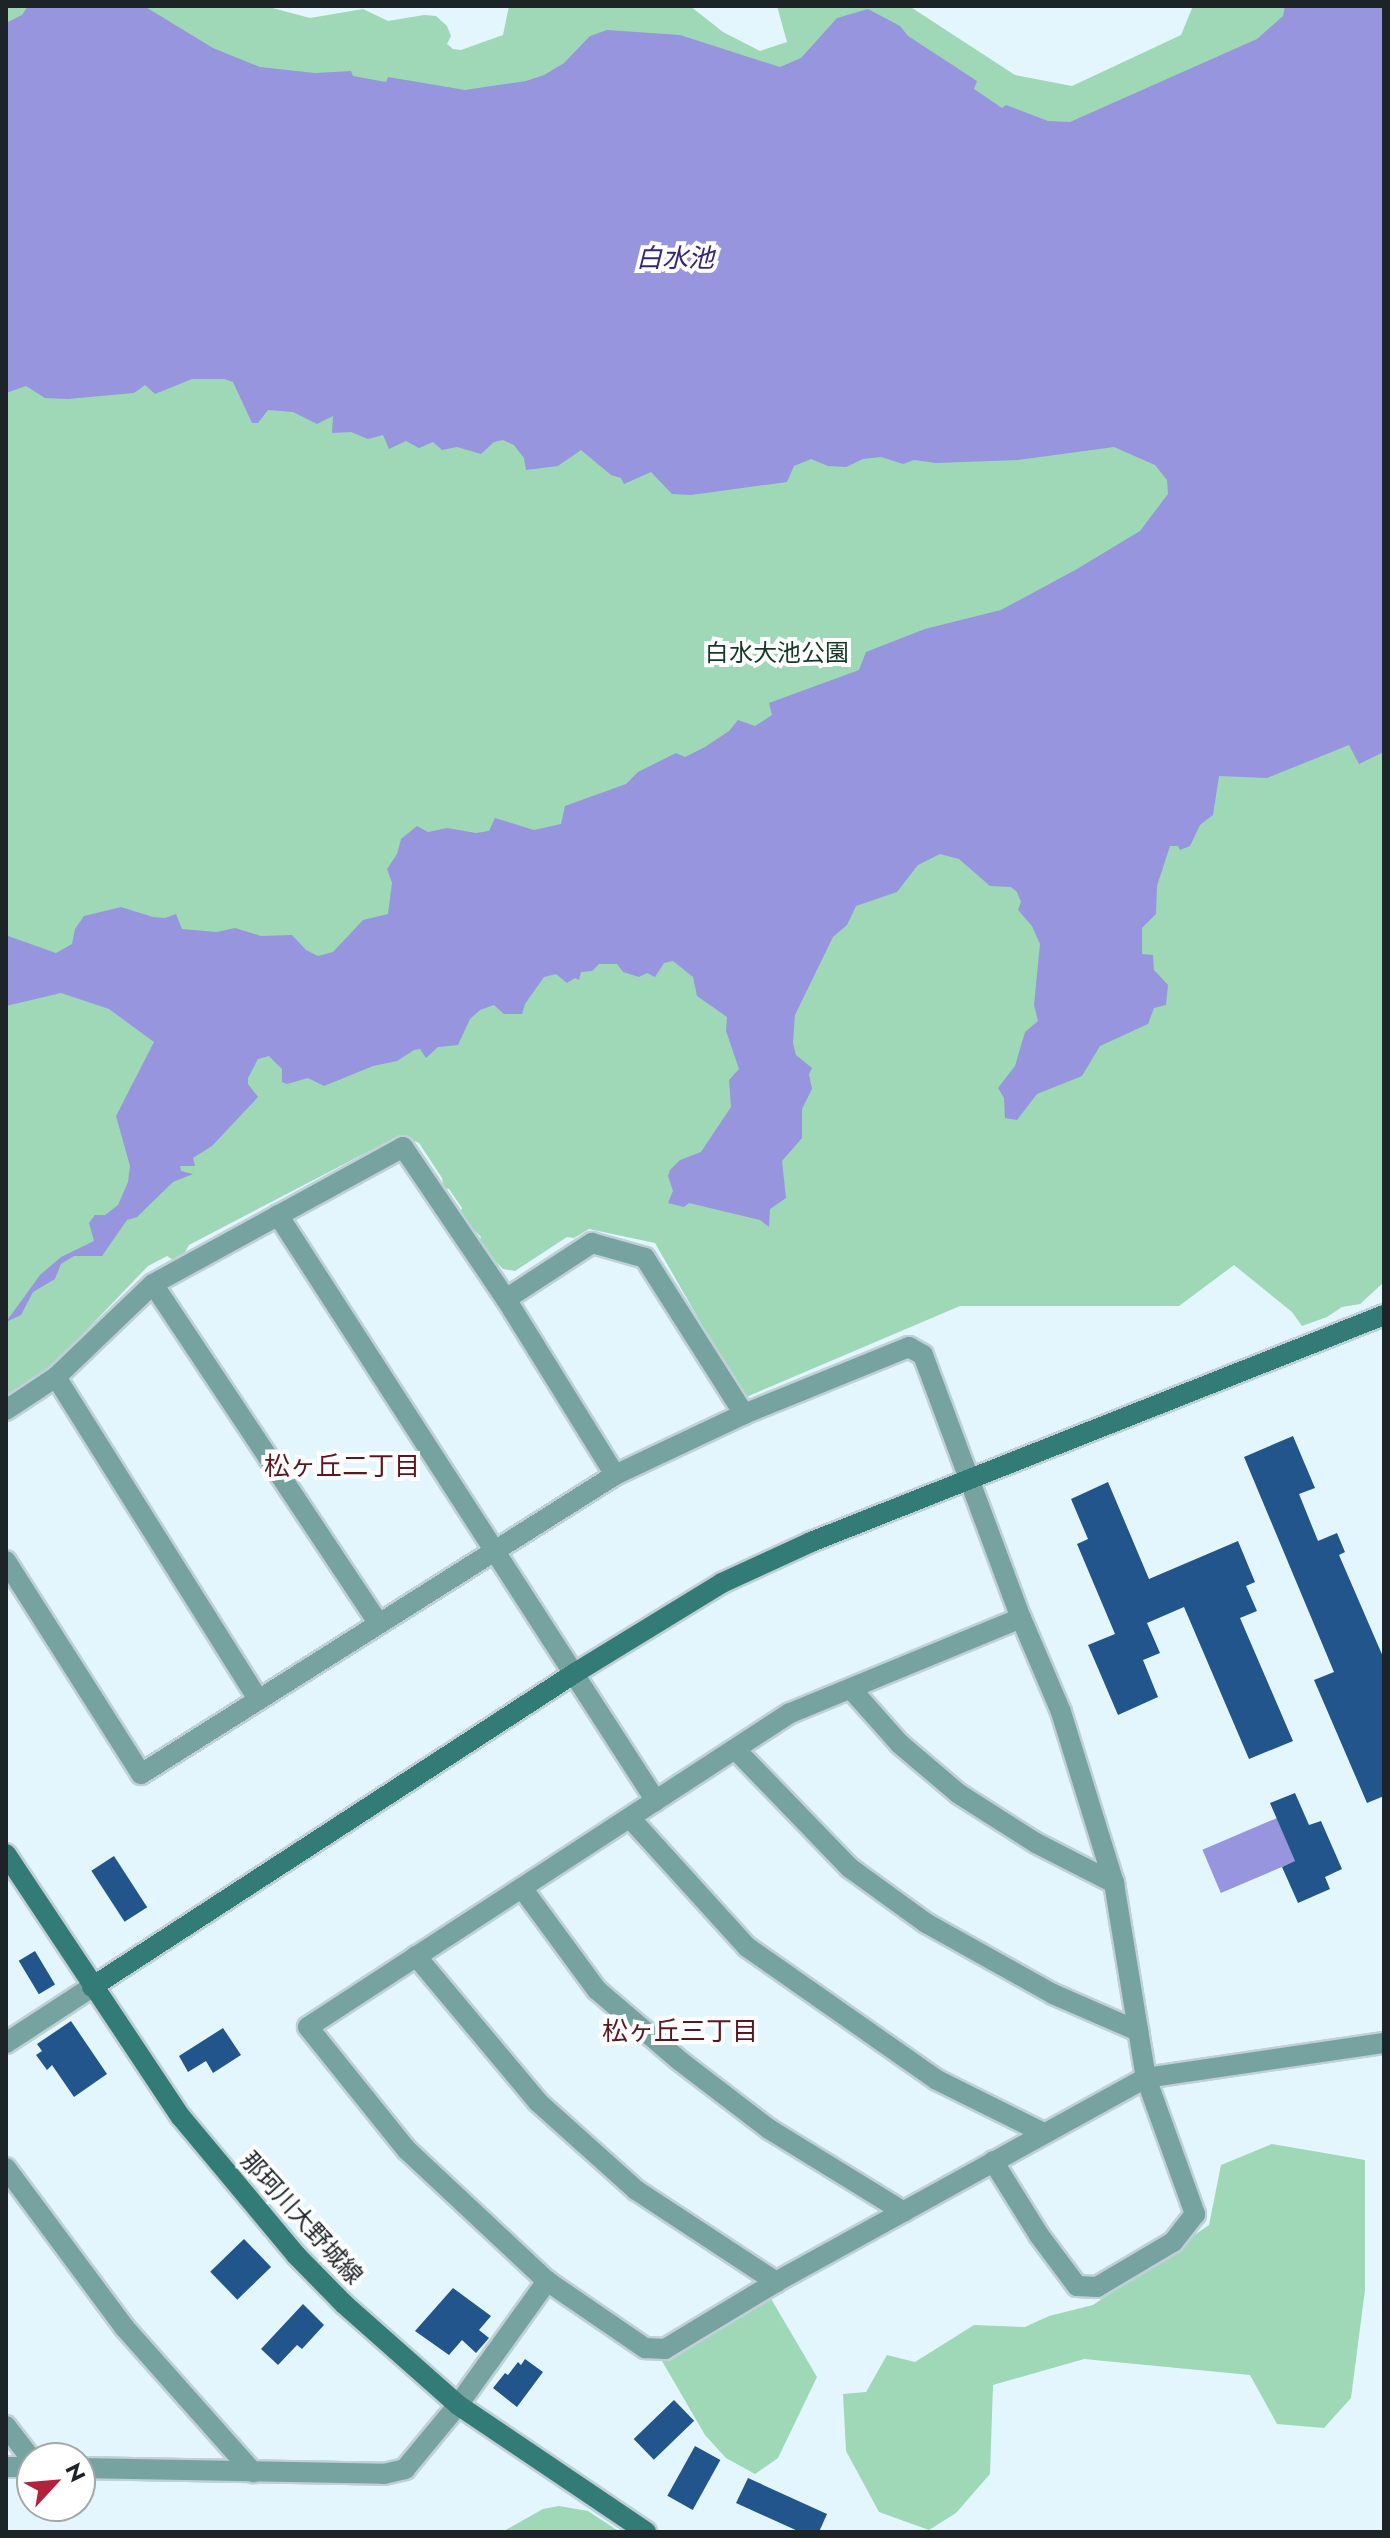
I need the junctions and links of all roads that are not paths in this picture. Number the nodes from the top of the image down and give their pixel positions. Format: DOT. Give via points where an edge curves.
graph roads {
  1 [pos="278,1215"];
  2 [pos="153,1284"];
  3 [pos="506,1299"];
  4 [pos="1384,1315"];
  5 [pos="56,1377"];
  6 [pos="6,1410"];
  7 [pos="744,1414"];
  8 [pos="615,1475"];
  9 [pos="971,1479"];
  10 [pos="496,1550"];
  11 [pos="6,1561"];
  12 [pos="1021,1618"];
  13 [pos="379,1624"];
  14 [pos="575,1673"];
  15 [pos="852,1690"];
  16 [pos="259,1700"];
  17 [pos="736,1750"];
  18 [pos="656,1801"];
  19 [pos="630,1818"];
  20 [pos="6,1854"];
  21 [pos="1114,1883"];
  22 [pos="522,1888"];
  23 [pos="416,1956"];
  24 [pos="92,1987"];
  25 [pos="1138,2031"];
  26 [pos="6,2043"];
  27 [pos="1384,2043"];
  28 [pos="1146,2078"];
  29 [pos="1044,2133"];
  30 [pos="993,2161"];
  31 [pos="6,2168"];
  32 [pos="904,2212"];
  33 [pos="547,2281"];
  34 [pos="776,2282"];
  35 [pos="458,2405"];
  36 [pos="6,2426"];
  37 [pos="18,2442"];
  38 [pos="96,2468"];
  39 [pos="253,2472"];
  40 [pos="646,2532"];
  1 -- 2 [label="street"];
  1 -- 3 [label="street" via="403,1147"];
  1 -- 10 [label="street"];
  2 -- 5 [label="street"];
  2 -- 13 [label="street"];
  3 -- 7 [label="street" via="592,1243 645,1258"];
  3 -- 8 [label="street"];
  4 -- 9 [label="street"];
  5 -- 6 [label="street"];
  5 -- 16 [label="street"];
  7 -- 8 [label="street"];
  7 -- 9 [label="street" via="909,1347 923,1355"];
  8 -- 10 [label="street"];
  9 -- 12 [label="street"];
  9 -- 14 [label="street" via="722,1583"];
  10 -- 13 [label="street"];
  10 -- 14 [label="street"];
  11 -- 16 [label="street" via="141,1774"];
  12 -- 15 [label="street"];
  12 -- 21 [label="street" via="1061,1712"];
  13 -- 16 [label="street"];
  14 -- 18 [label="street"];
  14 -- 24 [label="street"];
  15 -- 17 [label="street" via="790,1713"];
  15 -- 21 [label="street" via="900,1744 959,1794 1036,1843"];
  17 -- 18 [label="street"];
  17 -- 25 [label="street" via="850,1868 926,1923 1053,1994"];
  18 -- 19 [label="street"];
  19 -- 22 [label="street"];
  19 -- 29 [label="street" via="747,1947 937,2080"];
  20 -- 24 [label="street, 那珂川大野城線"];
  21 -- 25 [label="street"];
  22 -- 23 [label="street"];
  22 -- 32 [label="street" via="597,1990 668,2051 769,2129"];
  23 -- 33 [label="street" via="308,2027 407,2150"];
  23 -- 34 [label="street" via="538,2102 636,2190"];
  24 -- 26 [label="street"];
  24 -- 35 [label="street, 那珂川大野城線" via="181,2117 260,2216 344,2304"];
  25 -- 28 [label="street"];
  27 -- 28 [label="street"];
  28 -- 29 [label="street"];
  28 -- 30 [label="street" via="1195,2214 1173,2242 1097,2287 1077,2286"];
  29 -- 30 [label="street"];
  30 -- 32 [label="street"];
  31 -- 39 [label="street" via="125,2328"];
  32 -- 34 [label="street"];
  33 -- 34 [label="street" via="645,2348 665,2349"];
  33 -- 35 [label="street"];
  35 -- 39 [label="street" via="405,2469 384,2474"];
  35 -- 40 [label="street, 那珂川大野城線"];
  36 -- 37 [label="street"];
  38 -- 39 [label="street"];
}
